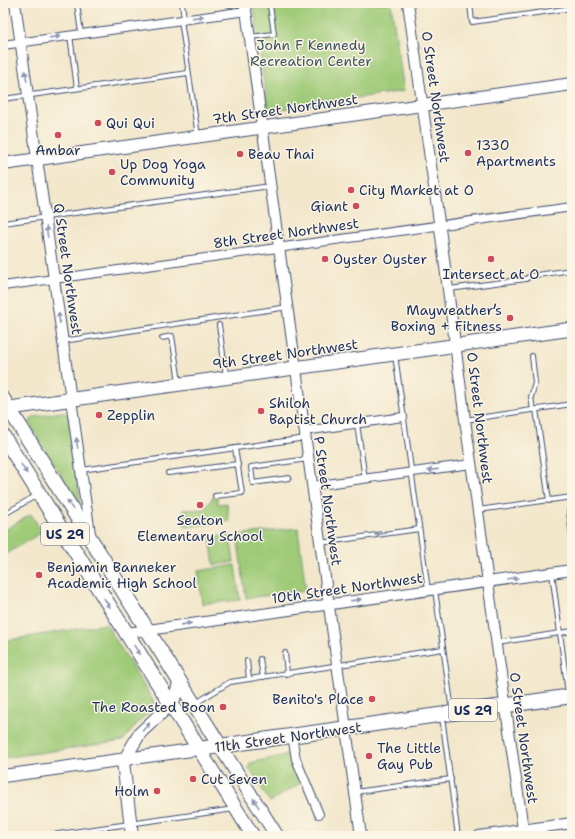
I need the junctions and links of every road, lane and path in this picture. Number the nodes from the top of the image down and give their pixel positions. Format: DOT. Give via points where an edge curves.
graph roads {
  1 [pos="15,3"];
  2 [pos="77,3"];
  3 [pos="182,3"];
  4 [pos="408,3"];
  5 [pos="470,3"];
  6 [pos="270,5"];
  7 [pos="245,7"];
  8 [pos="572,8"];
  9 [pos="183,20"];
  10 [pos="81,34"];
  11 [pos="70,35"];
  12 [pos="250,37"];
  13 [pos="21,42"];
  14 [pos="3,45"];
  15 [pos="188,73"];
  16 [pos="572,84"];
  17 [pos="77,88"];
  18 [pos="28,95"];
  19 [pos="3,99"];
  20 [pos="423,105"];
  21 [pos="262,127"];
  22 [pos="198,136"];
  23 [pos="37,159"];
  24 [pos="3,164"];
  25 [pos="271,186"];
  26 [pos="572,207"];
  27 [pos="45,217"];
  28 [pos="3,223"];
  29 [pos="440,225"];
  30 [pos="279,247"];
  31 [pos="572,270"];
  32 [pos="54,280"];
  33 [pos="3,286"];
  34 [pos="448,289"];
  35 [pos="288,307"];
  36 [pos="219,325"];
  37 [pos="572,329"];
  38 [pos="162,338"];
  39 [pos="62,341"];
  40 [pos="456,346"];
  41 [pos="395,354"];
  42 [pos="532,356"];
  43 [pos="296,369"];
  44 [pos="226,378"];
  45 [pos="180,385"];
  46 [pos="71,400"];
  47 [pos="572,404"];
  48 [pos="5,406"];
  49 [pos="534,410"];
  50 [pos="403,417"];
  51 [pos="465,420"];
  52 [pos="357,424"];
  53 [pos="305,434"];
  54 [pos="3,436"];
  55 [pos="235,448"];
  56 [pos="308,459"];
  57 [pos="238,464"];
  58 [pos="471,464"];
  59 [pos="81,470"];
  60 [pos="168,473"];
  61 [pos="410,473"];
  62 [pos="289,478"];
  63 [pos="365,479"];
  64 [pos="312,486"];
  65 [pos="39,494"];
  66 [pos="215,496"];
  67 [pos="572,497"];
  68 [pos="549,501"];
  69 [pos="478,510"];
  70 [pos="572,510"];
  71 [pos="3,515"];
  72 [pos="419,529"];
  73 [pos="90,538"];
  74 [pos="572,538"];
  75 [pos="320,543"];
  76 [pos="572,570"];
  77 [pos="552,573"];
  78 [pos="488,582"];
  79 [pos="431,590"];
  80 [pos="328,604"];
  81 [pos="148,630"];
  82 [pos="572,631"];
  83 [pos="126,633"];
  84 [pos="560,633"];
  85 [pos="497,643"];
  86 [pos="443,649"];
  87 [pos="285,653"];
  88 [pos="260,659"];
  89 [pos="247,661"];
  90 [pos="337,666"];
  91 [pos="287,674"];
  92 [pos="263,677"];
  93 [pos="249,680"];
  94 [pos="180,681"];
  95 [pos="570,697"];
  96 [pos="171,704"];
  97 [pos="194,704"];
  98 [pos="505,706"];
  99 [pos="447,714"];
  100 [pos="346,729"];
  101 [pos="292,736"];
  102 [pos="220,746"];
  103 [pos="199,749"];
  104 [pos="124,760"];
  105 [pos="3,776"];
  106 [pos="451,779"];
  107 [pos="355,792"];
  108 [pos="236,809"];
  109 [pos="319,814"];
  110 [pos="572,823"];
  111 [pos="130,824"];
  112 [pos="524,833"];
  113 [pos="45,836"];
  114 [pos="132,836"];
  115 [pos="253,836"];
  116 [pos="277,836"];
  117 [pos="361,836"];
  118 [pos="458,836"];
  119 [pos="479,836"];
  1 -- 13 [label="street, Q Street Northwest"];
  2 -- 10 [label="lane"];
  3 -- 9 [label="lane"];
  4 -- 20 [label="street, O Street Northwest"];
  5 -- 8 [label="lane" via="472,22"];
  6 -- 12 [label="lane" via="274,34"];
  9 -- 7 [label="street, one-way"];
  7 -- 12 [label="street, P Street Northwest"];
  9 -- 10 [label="street"];
  9 -- 15 [label="lane"];
  10 -- 11 [label="street"];
  13 -- 11 [label="street, one-way"];
  11 -- 17 [label="lane"];
  12 -- 21 [label="street, P Street Northwest"];
  13 -- 14 [label="street"];
  18 -- 13 [label="street, Q Street Northwest, one-way"];
  15 -- 17 [label="lane"];
  15 -- 22 [label="lane"];
  16 -- 20 [label="main road, 7th Street Northwest"];
  17 -- 18 [label="lane"];
  18 -- 19 [label="lane"];
  18 -- 23 [label="street, Q Street Northwest"];
  20 -- 21 [label="main road, 7th Street Northwest"];
  20 -- 29 [label="street, O Street Northwest"];
  21 -- 22 [label="main road, 7th Street Northwest"];
  21 -- 25 [label="street, P Street Northwest"];
  22 -- 23 [label="main road, 7th Street Northwest"];
  23 -- 24 [label="main road, 7th Street Northwest"];
  23 -- 27 [label="street, Q Street Northwest"];
  25 -- 27 [label="lane"];
  25 -- 30 [label="street, P Street Northwest"];
  26 -- 29 [label="street, 8th Street Northwest"];
  27 -- 28 [label="lane"];
  32 -- 27 [label="street, Q Street Northwest, one-way"];
  29 -- 30 [label="street, 8th Street Northwest"];
  29 -- 34 [label="street, O Street Northwest"];
  30 -- 32 [label="street, 8th Street Northwest"];
  30 -- 35 [label="street, P Street Northwest"];
  31 -- 34 [label="lane"];
  32 -- 33 [label="street, 8th Street Northwest"];
  39 -- 32 [label="street, Q Street Northwest, one-way"];
  34 -- 40 [label="street, O Street Northwest"];
  35 -- 39 [label="lane"];
  35 -- 43 [label="street, P Street Northwest"];
  36 -- 44 [label="lane"];
  37 -- 40 [label="main road, 9th Street Northwest"];
  38 -- 45 [label="lane" via="172,336"];
  39 -- 46 [label="street, Q Street Northwest"];
  40 -- 41 [label="main road, 9th Street Northwest"];
  40 -- 51 [label="street, O Street Northwest"];
  41 -- 43 [label="main road, 9th Street Northwest"];
  41 -- 50 [label="lane"];
  42 -- 49 [label="lane" via="535,383 531,397"];
  43 -- 44 [label="main road, 9th Street Northwest"];
  43 -- 53 [label="street, P Street Northwest"];
  44 -- 45 [label="main road, 9th Street Northwest"];
  45 -- 46 [label="main road, 9th Street Northwest"];
  46 -- 48 [label="main road, 9th Street Northwest"];
  59 -- 46 [label="street, Q Street Northwest, one-way"];
  47 -- 49 [label="lane"];
  73 -- 48 [label="highway, US 29, one-way"];
  49 -- 51 [label="lane"];
  49 -- 68 [label="lane"];
  50 -- 52 [label="street"];
  50 -- 61 [label="lane"];
  51 -- 58 [label="street, O Street Northwest"];
  52 -- 53 [label="street"];
  52 -- 63 [label="lane"];
  53 -- 55 [label="lane"];
  53 -- 56 [label="street, P Street Northwest"];
  54 -- 65 [label="highway, US 29, one-way"];
  55 -- 57 [label="lane"];
  55 -- 59 [label="lane"];
  56 -- 62 [label="lane" via="251,467 253,483"];
  56 -- 64 [label="street, P Street Northwest"];
  57 -- 60 [label="lane"];
  57 -- 66 [label="lane" via="242,493"];
  58 -- 61 [label="street, one-way"];
  58 -- 69 [label="street, O Street Northwest"];
  59 -- 73 [label="street, Q Street Northwest"];
  61 -- 63 [label="street"];
  61 -- 72 [label="lane"];
  63 -- 64 [label="street"];
  64 -- 75 [label="street, P Street Northwest"];
  65 -- 71 [label="lane"];
  65 -- 83 [label="highway, US 29, one-way"];
  67 -- 68 [label="lane"];
  68 -- 69 [label="lane"];
  69 -- 78 [label="street, O Street Northwest"];
  70 -- 74 [label="lane" via="569,511"];
  72 -- 75 [label="lane, one-way"];
  72 -- 79 [label="lane"];
  73 -- 81 [label="highway, US 29"];
  75 -- 80 [label="street, P Street Northwest"];
  76 -- 77 [label="street, 10th Street Northwest"];
  78 -- 77 [label="street, 10th Street Northwest, one-way"];
  77 -- 84 [label="lane"];
  78 -- 79 [label="street, 10th Street Northwest"];
  78 -- 85 [label="street, O Street Northwest"];
  80 -- 79 [label="street, 10th Street Northwest, one-way"];
  79 -- 86 [label="lane"];
  81 -- 80 [label="street, 10th Street Northwest, one-way"];
  80 -- 90 [label="street, P Street Northwest"];
  81 -- 83 [label="street, 10th Street Northwest"];
  81 -- 94 [label="highway, US 29"];
  82 -- 84 [label="lane"];
  83 -- 96 [label="highway, US 29, one-way"];
  84 -- 85 [label="lane"];
  84 -- 95 [label="lane"];
  85 -- 98 [label="street, O Street Northwest"];
  86 -- 90 [label="lane"];
  86 -- 99 [label="lane"];
  87 -- 91 [label="lane"];
  88 -- 92 [label="lane"];
  89 -- 93 [label="lane"];
  90 -- 91 [label="lane"];
  90 -- 100 [label="street, P Street Northwest"];
  91 -- 92 [label="lane"];
  92 -- 93 [label="lane"];
  93 -- 97 [label="lane" via="230,682"];
  94 -- 96 [label="main road"];
  94 -- 97 [label="highway, US 29"];
  95 -- 98 [label="highway, 11th Street Northwest / US 29"];
  96 -- 103 [label="highway, US 29"];
  104 -- 96 [label="main road, one-way" via="144,728"];
  97 -- 102 [label="highway, US 29"];
  98 -- 99 [label="highway, 11th Street Northwest / US 29"];
  98 -- 112 [label="street, O Street Northwest"];
  99 -- 100 [label="highway, 11th Street Northwest / US 29"];
  99 -- 106 [label="lane"];
  100 -- 101 [label="highway, 11th Street Northwest / US 29"];
  100 -- 107 [label="street, P Street Northwest"];
  101 -- 102 [label="highway, 11th Street Northwest / US 29"];
  101 -- 109 [label="street" via="296,759"];
  102 -- 103 [label="highway, 11th Street Northwest / US 29"];
  116 -- 102 [label="main road, one-way"];
  103 -- 104 [label="main road, 11th Street Northwest"];
  103 -- 108 [label="main road"];
  104 -- 105 [label="main road, 11th Street Northwest"];
  104 -- 111 [label="main road"];
  106 -- 107 [label="lane"];
  106 -- 118 [label="lane"];
  107 -- 117 [label="street, P Street Northwest"];
  108 -- 111 [label="lane"];
  108 -- 115 [label="main road"];
  110 -- 112 [label="street"];
  111 -- 113 [label="lane"];
  111 -- 114 [label="main road"];
  112 -- 119 [label="street"];
}
